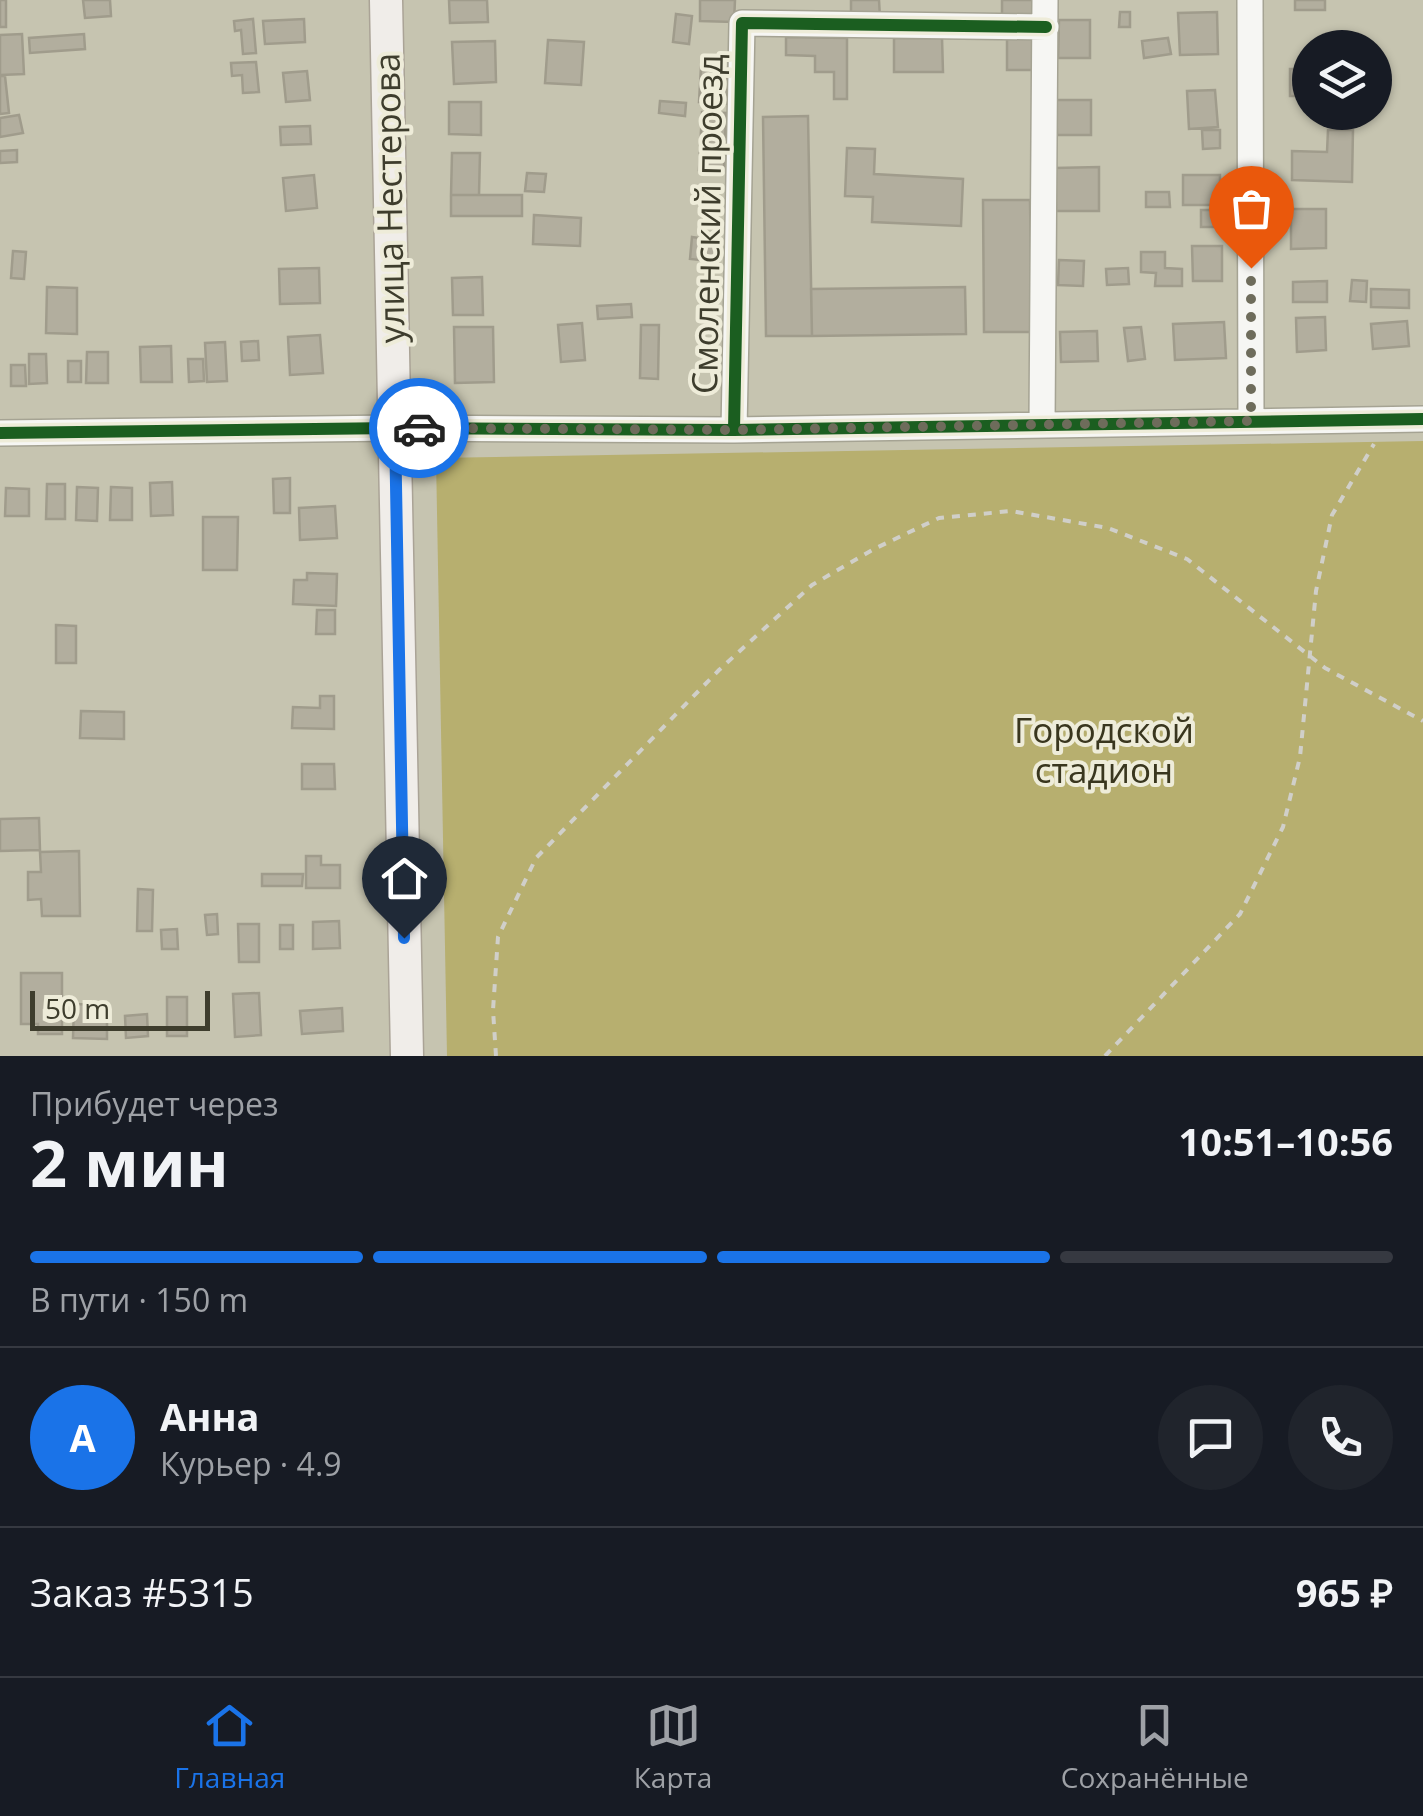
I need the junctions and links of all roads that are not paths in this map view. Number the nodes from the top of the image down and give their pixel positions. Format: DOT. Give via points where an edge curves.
graph roads {
  1 [pos="386,0"];
  2 [pos="1046,0"];
  3 [pos="1250,0"];
  4 [pos="1046,28"];
  5 [pos="1423,419"];
  6 [pos="1251,421"];
  7 [pos="1042,425"];
  8 [pos="395,428"];
  9 [pos="734,430"];
  10 [pos="0,433"];
  11 [pos="406,1056"];
  1 -- 8 [label="main road, улица Нестерова"];
  2 -- 4 [label="street"];
  3 -- 6 [label="street"];
  4 -- 7 [label="street"];
  4 -- 9 [label="street, Смоленский проезд" via="742,23"];
  5 -- 6 [label="street"];
  6 -- 7 [label="street"];
  7 -- 9 [label="street"];
  8 -- 9 [label="street"];
  8 -- 10 [label="street"];
  8 -- 11 [label="main road, улица Нестерова"];
}
